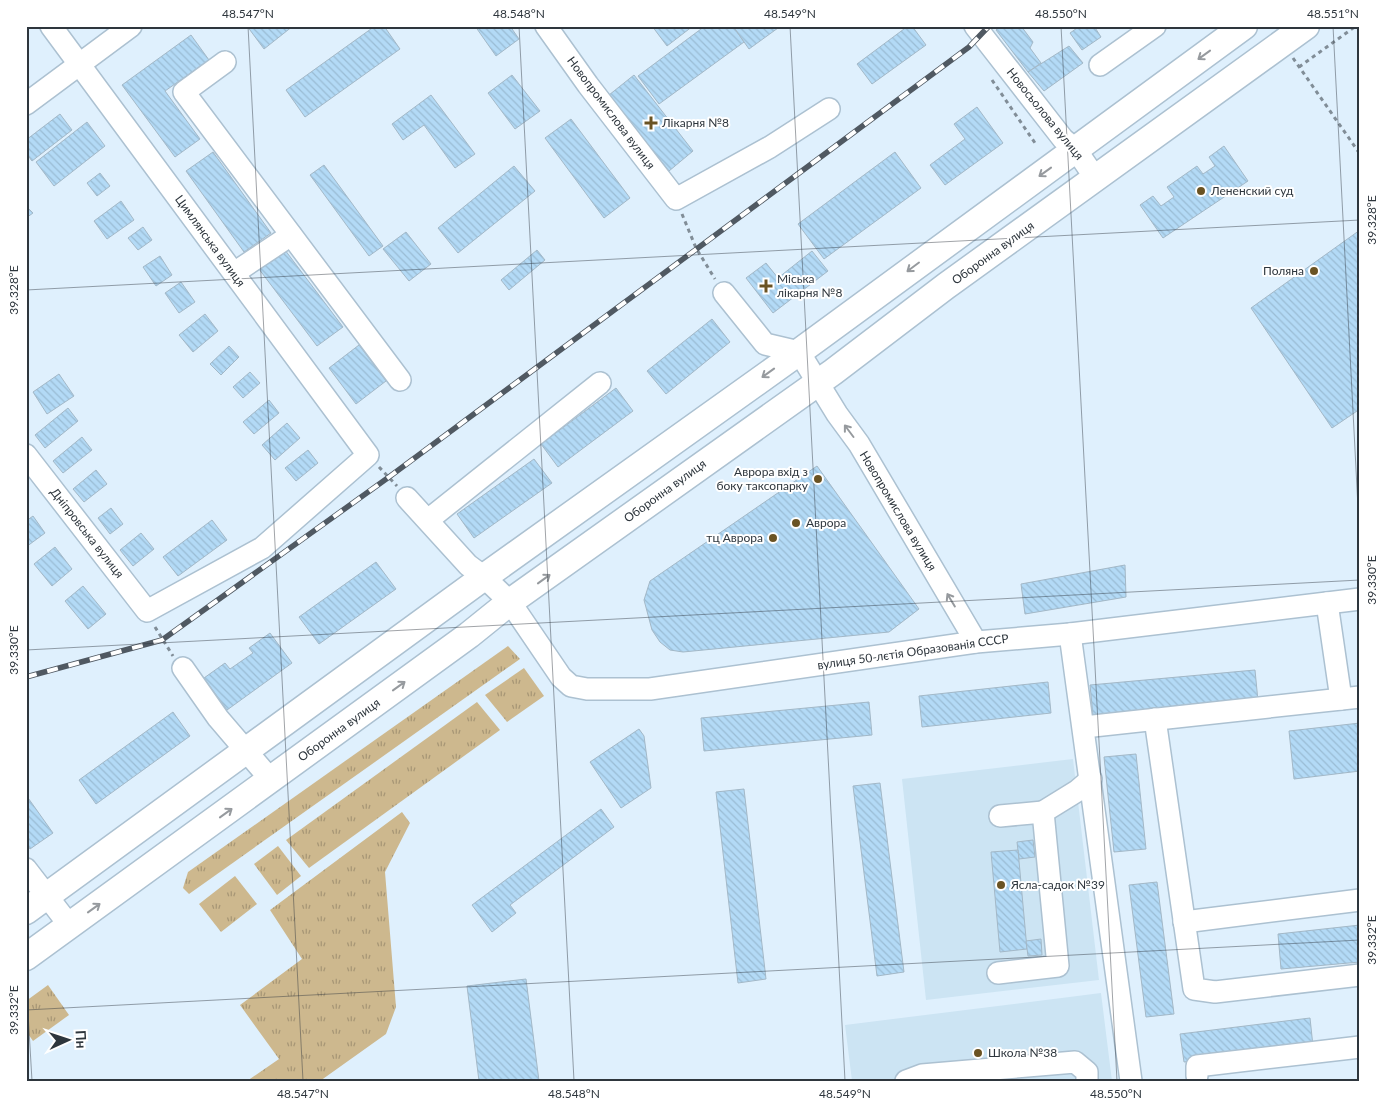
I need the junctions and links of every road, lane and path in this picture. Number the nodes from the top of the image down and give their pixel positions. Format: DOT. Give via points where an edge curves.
graph roads {
  1 [pos="51,26"];
  2 [pos="131,26"];
  3 [pos="975,26"];
  4 [pos="1155,26"];
  5 [pos="1244,26"];
  6 [pos="1306,26"];
  7 [pos="1356,26"];
  8 [pos="549,27"];
  9 [pos="1283,43"];
  10 [pos="225,62"];
  11 [pos="79,64"];
  12 [pos="1100,65"];
  13 [pos="1299,67"];
  14 [pos="991,79"];
  15 [pos="26,104"];
  16 [pos="829,109"];
  17 [pos="1035,143"];
  18 [pos="1076,150"];
  19 [pos="1360,154"];
  20 [pos="1096,179"];
  21 [pos="676,199"];
  22 [pos="291,235"];
  23 [pos="234,273"];
  24 [pos="724,293"];
  25 [pos="799,352"];
  26 [pos="400,380"];
  27 [pos="600,382"];
  28 [pos="817,382"];
  29 [pos="26,455"];
  30 [pos="368,455"];
  31 [pos="407,498"];
  32 [pos="428,520"];
  33 [pos="484,577"];
  34 [pos="1360,599"];
  35 [pos="510,602"];
  36 [pos="1327,603"];
  37 [pos="148,611"];
  38 [pos="1070,634"];
  39 [pos="976,642"];
  40 [pos="182,668"];
  41 [pos="1350,698"];
  42 [pos="1155,719"];
  43 [pos="1084,726"];
  44 [pos="246,752"];
  45 [pos="1091,779"];
  46 [pos="271,780"];
  47 [pos="1042,812"];
  48 [pos="1000,816"];
  49 [pos="26,869"];
  50 [pos="48,895"];
  51 [pos="1360,900"];
  52 [pos="26,911"];
  53 [pos="1184,922"];
  54 [pos="70,926"];
  55 [pos="26,957"];
  56 [pos="998,972"];
  57 [pos="1360,976"];
  58 [pos="1360,1047"];
  59 [pos="1197,1076"];
  60 [pos="906,1081"];
  61 [pos="1087,1081"];
  62 [pos="1131,1081"];
  1 -- 11 [label="street, Цимлянська вулиця"];
  2 -- 11 [label="street"];
  3 -- 18 [label="street, Новосьолова вулиця" via="1063,139"];
  4 -- 12 [label="street"];
  5 -- 18 [label="main road, one-way"];
  6 -- 9 [label="main road, Оборонна вулиця"];
  7 -- 13 [label="path"];
  8 -- 21 [label="street, Новопромислова вулиця" via="588,85"];
  9 -- 13 [label="path"];
  9 -- 20 [label="main road, Оборонна вулиця"];
  10 -- 22 [label="street" via="184,92"];
  11 -- 15 [label="street"];
  11 -- 23 [label="street, Цимлянська вулиця"];
  13 -- 19 [label="path"];
  14 -- 17 [label="path"];
  16 -- 21 [label="street" via="770,147"];
  18 -- 20 [label="street, Новосьолова вулиця"];
  18 -- 25 [label="main road, one-way"];
  20 -- 28 [label="main road, Оборонна вулиця"];
  21 -- 24 [label="path" via="696,248"];
  22 -- 23 [label="street"];
  22 -- 26 [label="street"];
  23 -- 30 [label="street, Цимлянська вулиця"];
  24 -- 25 [label="street" via="765,344"];
  25 -- 28 [label="street, Новопромислова вулиця"];
  25 -- 33 [label="main road, one-way"];
  27 -- 32 [label="street"];
  35 -- 28 [label="main road, Оборонна вулиця, one-way"];
  39 -- 28 [label="street, Новопромислова вулиця, one-way" via="859,444"];
  29 -- 37 [label="street, Дніпровська вулиця"];
  30 -- 31 [label="path"];
  30 -- 37 [label="street" via="262,548"];
  31 -- 32 [label="street, вулиця 50-лєтія Образованія СССР"];
  32 -- 33 [label="street, вулиця 50-лєтія Образованія СССР" via="468,565"];
  33 -- 35 [label="street, вулиця 50-лєтія Образованія СССР"];
  33 -- 44 [label="main road"];
  34 -- 36 [label="street, вулиця 50-лєтія Образованія СССР"];
  35 -- 39 [label="street, вулиця 50-лєтія Образованія СССР" via="560,677 571,686 587,689 650,690"];
  46 -- 35 [label="main road, Оборонна вулиця, one-way"];
  36 -- 38 [label="street, вулиця 50-лєтія Образованія СССР"];
  36 -- 41 [label="street"];
  37 -- 40 [label="path" via="162,640"];
  38 -- 39 [label="street, вулиця 50-лєтія Образованія СССР"];
  38 -- 43 [label="street"];
  40 -- 44 [label="street"];
  41 -- 42 [label="street"];
  42 -- 43 [label="street"];
  42 -- 53 [label="street"];
  43 -- 45 [label="street"];
  44 -- 46 [label="street"];
  44 -- 50 [label="main road"];
  45 -- 47 [label="street"];
  45 -- 62 [label="street"];
  54 -- 46 [label="main road, Оборонна вулиця, one-way"];
  47 -- 48 [label="street"];
  47 -- 56 [label="street" via="1058,966"];
  49 -- 50 [label="street"];
  50 -- 52 [label="main road"];
  50 -- 54 [label="street"];
  51 -- 53 [label="street"];
  53 -- 57 [label="street" via="1194,989 1215,992"];
  54 -- 55 [label="main road, Оборонна вулиця"];
  58 -- 59 [label="street" via="1197,1066"];
  60 -- 61 [label="street" via="922,1075 1075,1062 1086,1072"];
}
